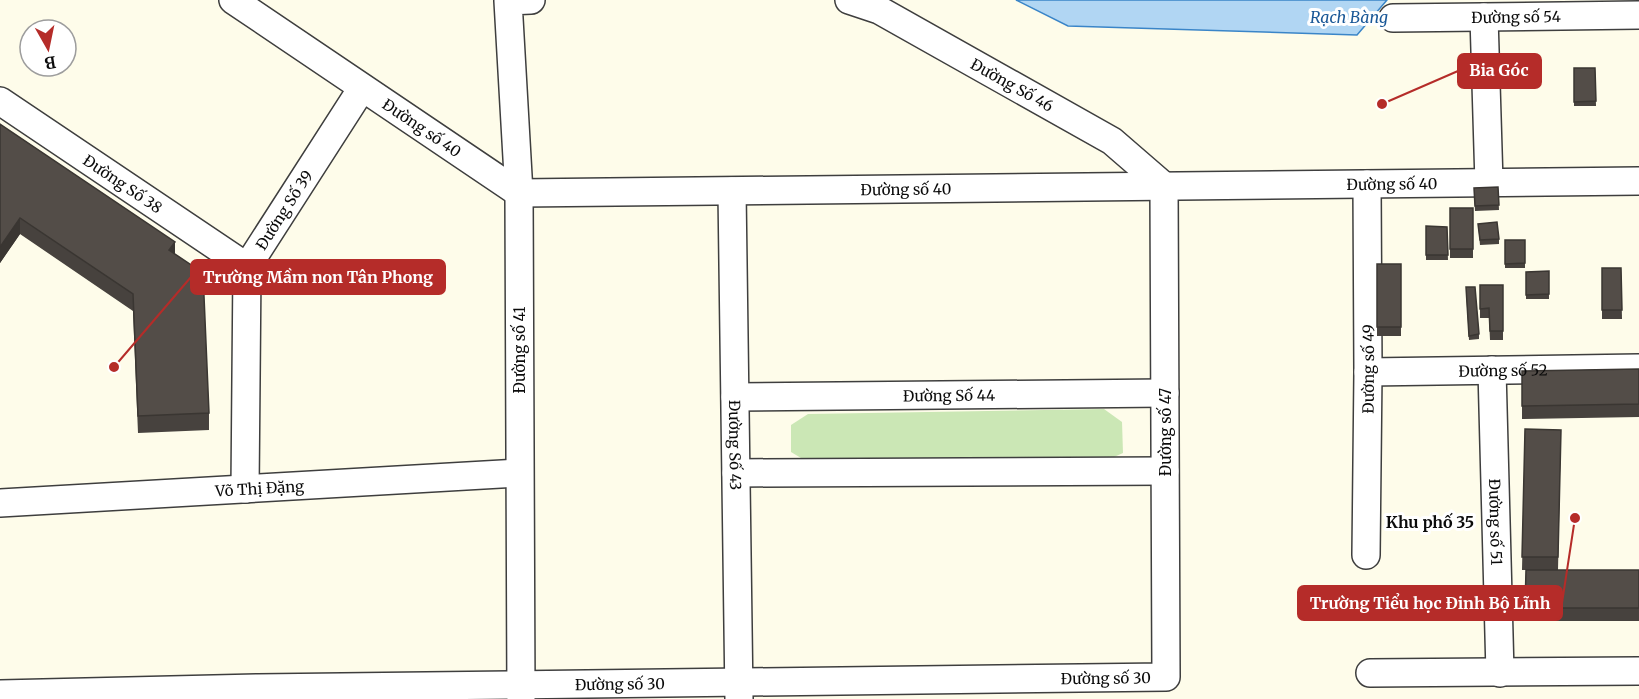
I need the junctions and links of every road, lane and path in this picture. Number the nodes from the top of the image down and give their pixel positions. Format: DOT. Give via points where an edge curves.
graph roads {
  1 [pos="233,0"];
  2 [pos="519,0"];
  3 [pos="849,0"];
  4 [pos="1639,15"];
  5 [pos="1485,17"];
  6 [pos="1393,18"];
  7 [pos="362,87"];
  8 [pos="0,101"];
  9 [pos="1639,181"];
  10 [pos="1489,183"];
  11 [pos="1367,184"];
  12 [pos="1164,186"];
  13 [pos="732,191"];
  14 [pos="519,193"];
  15 [pos="247,267"];
  16 [pos="1639,368"];
  17 [pos="1492,370"];
  18 [pos="1368,372"];
  19 [pos="1165,393"];
  20 [pos="735,397"];
  21 [pos="1165,471"];
  22 [pos="519,473"];
  23 [pos="736,473"];
  24 [pos="245,489"];
  25 [pos="0,503"];
  26 [pos="1366,555"];
  27 [pos="1639,672"];
  28 [pos="1371,673"];
  29 [pos="1500,673"];
  30 [pos="1166,677"];
  31 [pos="739,691"];
  32 [pos="521,692"];
  33 [pos="0,694"];
  34 [pos="259,694"];
  1 -- 7 [label="street, Đường số 40"];
  2 -- 14 [label="street, Đường số 41"];
  3 -- 12 [label="street, Đường Số 46" via="879,10 1112,141"];
  4 -- 5 [label="street, Đường số 54"];
  5 -- 6 [label="street, Đường số 54"];
  5 -- 10 [label="street"];
  7 -- 14 [label="street, Đường số 40"];
  7 -- 15 [label="street, Đường Số 39"];
  8 -- 15 [label="street, Đường Số 38"];
  9 -- 10 [label="street, Đường số 40"];
  10 -- 11 [label="street, Đường số 40"];
  11 -- 12 [label="street, Đường số 40"];
  11 -- 18 [label="street, Đường số 49"];
  12 -- 13 [label="street, Đường số 40"];
  12 -- 19 [label="street, Đường số 47"];
  13 -- 14 [label="street, Đường số 40"];
  13 -- 20 [label="street, Đường Số 43"];
  14 -- 22 [label="street, Đường số 41"];
  15 -- 24 [label="street"];
  16 -- 17 [label="street, Đường số 52"];
  17 -- 18 [label="street, Đường số 52"];
  17 -- 29 [label="street, Đường số 51"];
  18 -- 26 [label="street, Đường số 49"];
  19 -- 20 [label="street, Đường Số 44"];
  19 -- 21 [label="street, Đường số 47"];
  20 -- 23 [label="street, Đường Số 43"];
  21 -- 23 [label="street"];
  21 -- 30 [label="street, Đường số 47"];
  22 -- 24 [label="street, Võ Thị Đặng"];
  22 -- 32 [label="street, Đường số 41"];
  23 -- 31 [label="street, Đường Số 43"];
  24 -- 25 [label="street, Võ Thị Đặng"];
  27 -- 29 [label="street"];
  28 -- 29 [label="street"];
  30 -- 31 [label="street, Đường số 30"];
  31 -- 32 [label="street, Đường số 30"];
  32 -- 34 [label="street, Đường số 30"];
  33 -- 34 [label="street, Đường số 30"];
}
